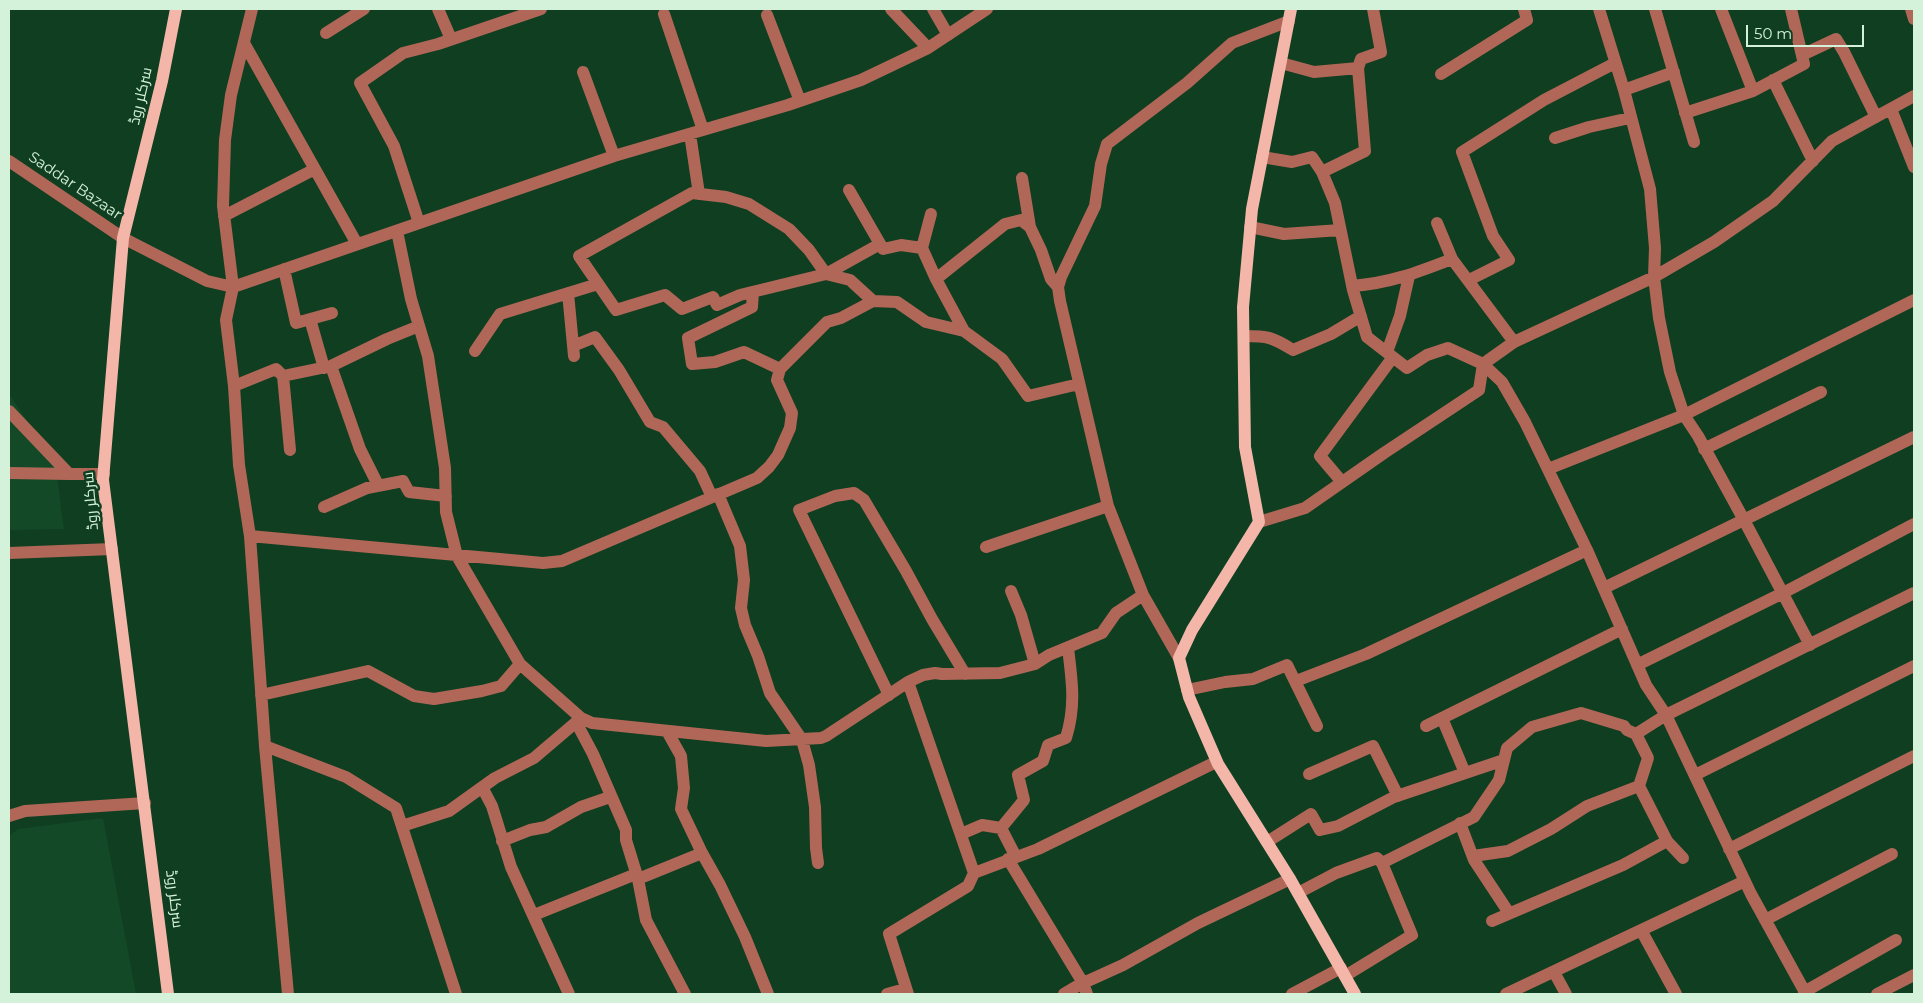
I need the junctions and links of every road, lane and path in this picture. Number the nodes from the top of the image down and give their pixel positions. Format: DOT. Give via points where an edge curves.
graph roads {
  1 [pos="176,9"];
  2 [pos="252,9"];
  3 [pos="364,9"];
  4 [pos="438,9"];
  5 [pos="541,9"];
  6 [pos="890,9"];
  7 [pos="933,9"];
  8 [pos="986,9"];
  9 [pos="1373,9"];
  10 [pos="1524,9"];
  11 [pos="1599,9"];
  12 [pos="1655,9"];
  13 [pos="1721,9"];
  14 [pos="1792,9"];
  15 [pos="1911,9"];
  16 [pos="664,14"];
  17 [pos="767,15"];
  18 [pos="1290,15"];
  19 [pos="1914,19"];
  20 [pos="326,33"];
  21 [pos="948,35"];
  22 [pos="452,39"];
  23 [pos="244,43"];
  24 [pos="928,48"];
  25 [pos="1802,55"];
  26 [pos="1281,63"];
  27 [pos="1615,63"];
  28 [pos="1358,68"];
  29 [pos="583,72"];
  30 [pos="1674,72"];
  31 [pos="1441,74"];
  32 [pos="1773,80"];
  33 [pos="1624,90"];
  34 [pos="1753,91"];
  35 [pos="1914,96"];
  36 [pos="800,101"];
  37 [pos="1891,110"];
  38 [pos="1685,113"];
  39 [pos="1876,117"];
  40 [pos="1630,118"];
  41 [pos="703,130"];
  42 [pos="690,134"];
  43 [pos="1555,138"];
  44 [pos="1694,142"];
  45 [pos="614,156"];
  46 [pos="1262,157"];
  47 [pos="9,161"];
  48 [pos="1813,161"];
  49 [pos="1914,167"];
  50 [pos="315,170"];
  51 [pos="1322,172"];
  52 [pos="1022,178"];
  53 [pos="849,190"];
  54 [pos="699,194"];
  55 [pos="931,214"];
  56 [pos="224,216"];
  57 [pos="419,223"];
  58 [pos="1437,223"];
  59 [pos="1030,226"];
  60 [pos="1250,227"];
  61 [pos="1340,230"];
  62 [pos="397,231"];
  63 [pos="123,238"];
  64 [pos="357,244"];
  65 [pos="880,244"];
  66 [pos="922,248"];
  67 [pos="1452,259"];
  68 [pos="284,269"];
  69 [pos="826,274"];
  70 [pos="1409,276"];
  71 [pos="1654,277"];
  72 [pos="936,279"];
  73 [pos="1468,280"];
  74 [pos="598,284"];
  75 [pos="1352,286"];
  76 [pos="233,287"];
  77 [pos="1058,287"];
  78 [pos="752,292"];
  79 [pos="568,293"];
  80 [pos="1914,300"];
  81 [pos="873,301"];
  82 [pos="332,313"];
  83 [pos="1361,316"];
  84 [pos="310,319"];
  85 [pos="419,326"];
  86 [pos="964,331"];
  87 [pos="1244,336"];
  88 [pos="1514,342"];
  89 [pos="475,351"];
  90 [pos="1390,355"];
  91 [pos="1483,364"];
  92 [pos="328,367"];
  93 [pos="780,370"];
  94 [pos="283,376"];
  95 [pos="1079,384"];
  96 [pos="234,386"];
  97 [pos="1821,392"];
  98 [pos="9,411"];
  99 [pos="1684,415"];
  100 [pos="1914,438"];
  101 [pos="1704,449"];
  102 [pos="290,450"];
  103 [pos="1548,470"];
  104 [pos="9,473"];
  105 [pos="69,474"];
  106 [pos="104,474"];
  107 [pos="1342,482"];
  108 [pos="378,485"];
  109 [pos="446,496"];
  110 [pos="715,496"];
  111 [pos="1108,506"];
  112 [pos="324,507"];
  113 [pos="1744,520"];
  114 [pos="1259,522"];
  115 [pos="1914,524"];
  116 [pos="250,536"];
  117 [pos="986,547"];
  118 [pos="112,549"];
  119 [pos="1588,550"];
  120 [pos="9,553"];
  121 [pos="457,556"];
  122 [pos="1604,588"];
  123 [pos="1011,591"];
  124 [pos="1783,593"];
  125 [pos="1914,593"];
  126 [pos="1143,595"];
  127 [pos="1622,629"];
  128 [pos="1810,645"];
  129 [pos="1068,648"];
  130 [pos="1179,658"];
  131 [pos="520,664"];
  132 [pos="1035,664"];
  133 [pos="1637,665"];
  134 [pos="1914,666"];
  135 [pos="965,674"];
  136 [pos="1296,681"];
  137 [pos="908,682"];
  138 [pos="1187,690"];
  139 [pos="889,695"];
  140 [pos="261,696"];
  141 [pos="1666,715"];
  142 [pos="1442,718"];
  143 [pos="579,720"];
  144 [pos="1317,726"];
  145 [pos="1426,726"];
  146 [pos="667,731"];
  147 [pos="1636,734"];
  148 [pos="802,740"];
  149 [pos="265,746"];
  150 [pos="1914,756"];
  151 [pos="1504,760"];
  152 [pos="1216,762"];
  153 [pos="1465,773"];
  154 [pos="1309,774"];
  155 [pos="1695,775"];
  156 [pos="1638,786"];
  157 [pos="482,787"];
  158 [pos="1398,796"];
  159 [pos="610,797"];
  160 [pos="145,803"];
  161 [pos="9,816"];
  162 [pos="1460,823"];
  163 [pos="402,826"];
  164 [pos="1001,828"];
  165 [pos="961,834"];
  166 [pos="502,841"];
  167 [pos="1667,841"];
  168 [pos="1267,842"];
  169 [pos="1729,849"];
  170 [pos="702,853"];
  171 [pos="1892,854"];
  172 [pos="1473,856"];
  173 [pos="1012,858"];
  174 [pos="1684,858"];
  175 [pos="818,863"];
  176 [pos="1382,863"];
  177 [pos="974,873"];
  178 [pos="637,877"];
  179 [pos="1290,879"];
  180 [pos="1745,881"];
  181 [pos="1298,893"];
  182 [pos="1509,913"];
  183 [pos="534,915"];
  184 [pos="1765,920"];
  185 [pos="1492,921"];
  186 [pos="1641,930"];
  187 [pos="1896,940"];
  188 [pos="1343,972"];
  189 [pos="1554,972"];
  190 [pos="1914,975"];
  191 [pos="1085,989"];
  192 [pos="906,991"];
  193 [pos="1805,993"];
  194 [pos="168,994"];
  195 [pos="288,994"];
  196 [pos="456,994"];
  197 [pos="569,994"];
  198 [pos="685,994"];
  199 [pos="768,994"];
  200 [pos="887,994"];
  201 [pos="1064,994"];
  202 [pos="1292,994"];
  203 [pos="1355,994"];
  204 [pos="1506,994"];
  205 [pos="1566,994"];
  206 [pos="1676,994"];
  207 [pos="1877,994"];
  1 -- 63 [label="main road, سرکلر روڈ" via="162,81"];
  2 -- 23 [label="street"];
  3 -- 20 [label="street"];
  4 -- 22 [label="street"];
  5 -- 22 [label="street"];
  6 -- 24 [label="street"];
  7 -- 21 [label="street"];
  8 -- 21 [label="street"];
  9 -- 28 [label="street" via="1381,52 1360,59"];
  10 -- 31 [label="street" via="1528,20"];
  11 -- 27 [label="street"];
  12 -- 30 [label="street"];
  13 -- 34 [label="street"];
  14 -- 25 [label="street"];
  15 -- 19 [label="street"];
  16 -- 41 [label="street"];
  17 -- 36 [label="street"];
  18 -- 26 [label="main road"];
  18 -- 77 [label="street" via="1232,43 1187,83 1107,144 1095,206"];
  21 -- 24 [label="street"];
  22 -- 57 [label="street" via="403,53 360,83 394,146"];
  23 -- 50 [label="street"];
  23 -- 56 [label="street" via="224,140"];
  24 -- 36 [label="street" via="861,80"];
  25 -- 32 [label="street" via="1804,64"];
  25 -- 39 [label="street" via="1836,39"];
  26 -- 28 [label="street" via="1314,72"];
  26 -- 46 [label="main road"];
  27 -- 33 [label="street"];
  27 -- 73 [label="street" via="1544,100 1462,152 1493,236 1509,260"];
  28 -- 51 [label="street" via="1365,151"];
  29 -- 45 [label="street"];
  30 -- 33 [label="street"];
  30 -- 38 [label="street"];
  32 -- 34 [label="street"];
  32 -- 48 [label="street"];
  33 -- 40 [label="street"];
  34 -- 38 [label="street"];
  35 -- 37 [label="street"];
  36 -- 41 [label="street"];
  37 -- 39 [label="street"];
  37 -- 49 [label="street"];
  38 -- 44 [label="street"];
  39 -- 48 [label="street" via="1832,142"];
  40 -- 43 [label="street"];
  40 -- 71 [label="street" via="1650,190"];
  41 -- 42 [label="street"];
  42 -- 45 [label="street"];
  42 -- 54 [label="street"];
  45 -- 57 [label="street"];
  46 -- 51 [label="street" via="1292,162 1312,157"];
  46 -- 60 [label="main road"];
  47 -- 63 [label="street, Saddar Bazaar"];
  48 -- 71 [label="street" via="1773,201 1714,242"];
  50 -- 56 [label="street"];
  50 -- 64 [label="street"];
  51 -- 61 [label="street" via="1335,203"];
  52 -- 59 [label="street"];
  53 -- 65 [label="street"];
  54 -- 69 [label="street" via="749,204 789,229"];
  54 -- 74 [label="street" via="692,193 579,256"];
  55 -- 66 [label="street"];
  56 -- 76 [label="street"];
  57 -- 62 [label="street"];
  58 -- 67 [label="street"];
  59 -- 72 [label="street" via="1021,220 1005,224"];
  59 -- 77 [label="street" via="1051,279"];
  60 -- 61 [label="street" via="1284,234"];
  60 -- 87 [label="main road" via="1243,307"];
  61 -- 75 [label="street"];
  62 -- 64 [label="street"];
  62 -- 85 [label="street"];
  63 -- 76 [label="street, Saddar Bazaar" via="207,281"];
  63 -- 106 [label="main road, سرکلر روڈ"];
  64 -- 68 [label="street"];
  65 -- 66 [label="street" via="883,249 901,245"];
  65 -- 69 [label="street"];
  66 -- 72 [label="street"];
  67 -- 70 [label="street"];
  67 -- 73 [label="street"];
  68 -- 76 [label="street"];
  68 -- 84 [label="street" via="296,323"];
  69 -- 78 [label="street"];
  69 -- 81 [label="street" via="850,280"];
  70 -- 75 [label="street" via="1379,284"];
  70 -- 90 [label="street"];
  71 -- 88 [label="street"];
  71 -- 99 [label="street" via="1658,318"];
  72 -- 86 [label="street"];
  73 -- 88 [label="street"];
  74 -- 78 [label="street" via="616,310 666,295 682,309 713,297 717,305"];
  74 -- 79 [label="street"];
  75 -- 83 [label="street"];
  76 -- 96 [label="street" via="226,320"];
  77 -- 95 [label="street"];
  78 -- 93 [label="street" via="752,307 688,338 692,364 715,362 744,352"];
  79 -- 89 [label="street" via="500,314"];
  79 -- 110 [label="street" via="574,351 595,337 650,422 663,427 700,471"];
  80 -- 99 [label="street"];
  81 -- 86 [label="street" via="897,302 926,322"];
  81 -- 93 [label="street" via="827,322"];
  82 -- 84 [label="street"];
  83 -- 87 [label="street" via="1331,334 1293,350 1266,336"];
  83 -- 90 [label="street" via="1367,337"];
  84 -- 92 [label="street"];
  85 -- 92 [label="street"];
  85 -- 109 [label="street" via="428,356 445,468"];
  86 -- 95 [label="street" via="1002,359 1028,396"];
  87 -- 114 [label="main road" via="1245,447"];
  88 -- 91 [label="street"];
  90 -- 91 [label="street" via="1407,368 1448,348"];
  90 -- 107 [label="street" via="1320,456"];
  91 -- 103 [label="street" via="1502,382 1526,422"];
  91 -- 107 [label="street" via="1479,390"];
  92 -- 94 [label="street"];
  92 -- 108 [label="street" via="360,449"];
  93 -- 110 [label="street" via="777,380 792,413 790,428 778,455 757,478"];
  94 -- 96 [label="street" via="276,369"];
  94 -- 102 [label="street"];
  95 -- 111 [label="street"];
  96 -- 116 [label="street" via="239,465"];
  97 -- 101 [label="street"];
  98 -- 105 [label="street"];
  99 -- 101 [label="street"];
  99 -- 103 [label="street"];
  100 -- 113 [label="street"];
  101 -- 113 [label="street"];
  103 -- 119 [label="street"];
  104 -- 105 [label="street"];
  105 -- 106 [label="street"];
  106 -- 118 [label="main road, سرکلر روڈ"];
  107 -- 114 [label="street" via="1305,508"];
  108 -- 109 [label="street" via="403,481 409,492"];
  108 -- 112 [label="street"];
  109 -- 121 [label="street" via="446,512"];
  110 -- 121 [label="street" via="562,561 543,563"];
  110 -- 148 [label="street" via="740,546 744,580 740,608 745,625 770,693"];
  111 -- 117 [label="street"];
  111 -- 126 [label="street"];
  113 -- 122 [label="street"];
  113 -- 124 [label="street"];
  114 -- 130 [label="main road" via="1192,630"];
  115 -- 124 [label="street"];
  116 -- 121 [label="street"];
  116 -- 140 [label="street"];
  118 -- 120 [label="street"];
  118 -- 160 [label="main road, سرکلر روڈ"];
  119 -- 122 [label="street"];
  119 -- 136 [label="street" via="1366,654"];
  121 -- 131 [label="street"];
  122 -- 127 [label="street"];
  123 -- 132 [label="street"];
  124 -- 128 [label="street"];
  124 -- 133 [label="street"];
  125 -- 128 [label="street"];
  126 -- 129 [label="street" via="1116,613 1102,633"];
  126 -- 130 [label="street"];
  127 -- 133 [label="street"];
  127 -- 142 [label="street"];
  128 -- 141 [label="street"];
  129 -- 132 [label="street"];
  129 -- 164 [label="street" via="1074,690 1072,721 1066,738 1048,745 1043,761 1018,775 1024,800"];
  130 -- 138 [label="main road"];
  131 -- 140 [label="street" via="501,686 434,699 414,696 368,671"];
  131 -- 143 [label="street"];
  132 -- 135 [label="street" via="1000,673"];
  133 -- 141 [label="street"];
  134 -- 155 [label="street"];
  135 -- 137 [label="street" via="934,673"];
  135 -- 139 [label="street" via="864,500 854,493 835,496 799,510"];
  136 -- 138 [label="street" via="1287,665 1253,679"];
  136 -- 144 [label="street"];
  137 -- 139 [label="street"];
  137 -- 165 [label="street"];
  138 -- 152 [label="main road"];
  139 -- 148 [label="street" via="826,736"];
  140 -- 149 [label="street"];
  141 -- 147 [label="street"];
  141 -- 155 [label="street"];
  142 -- 145 [label="street"];
  142 -- 153 [label="street"];
  143 -- 146 [label="street"];
  143 -- 157 [label="street" via="534,758"];
  143 -- 159 [label="street"];
  146 -- 148 [label="street" via="766,741"];
  146 -- 170 [label="street" via="681,756 684,788 681,809"];
  147 -- 151 [label="street" via="1624,726 1581,713 1532,727 1507,748"];
  147 -- 156 [label="street" via="1648,758"];
  148 -- 175 [label="street" via="815,807"];
  149 -- 163 [label="street" via="346,778 396,808"];
  149 -- 195 [label="street"];
  150 -- 169 [label="street"];
  151 -- 153 [label="street"];
  151 -- 162 [label="street" via="1498,780 1474,817"];
  152 -- 168 [label="main road"];
  152 -- 173 [label="street" via="1038,849"];
  153 -- 158 [label="street"];
  154 -- 158 [label="street" via="1373,746"];
  155 -- 169 [label="street"];
  156 -- 167 [label="street"];
  156 -- 172 [label="street" via="1587,806 1508,851"];
  157 -- 163 [label="street" via="449,811"];
  157 -- 166 [label="street" via="492,806"];
  158 -- 168 [label="street" via="1338,826 1320,830 1311,814"];
  159 -- 166 [label="street" via="581,807 546,827"];
  159 -- 178 [label="street" via="626,830"];
  160 -- 161 [label="street" via="25,811"];
  160 -- 194 [label="main road, سرکلر روڈ"];
  162 -- 172 [label="street"];
  162 -- 176 [label="street"];
  163 -- 196 [label="street"];
  164 -- 165 [label="street" via="982,825"];
  164 -- 173 [label="street"];
  165 -- 177 [label="street"];
  166 -- 183 [label="street"];
  167 -- 174 [label="street"];
  167 -- 182 [label="street" via="1623,865"];
  168 -- 179 [label="main road"];
  169 -- 180 [label="street"];
  170 -- 178 [label="street"];
  170 -- 199 [label="street" via="745,937"];
  171 -- 184 [label="street"];
  172 -- 182 [label="street"];
  173 -- 177 [label="street"];
  173 -- 191 [label="street"];
  176 -- 181 [label="street" via="1377,858 1360,864"];
  176 -- 188 [label="street" via="1412,935"];
  177 -- 192 [label="street" via="968,886 889,934"];
  178 -- 183 [label="street"];
  178 -- 198 [label="street" via="646,920"];
  179 -- 181 [label="main road"];
  179 -- 191 [label="street" via="1198,923"];
  180 -- 184 [label="street"];
  180 -- 186 [label="street"];
  181 -- 188 [label="main road"];
  182 -- 185 [label="street"];
  183 -- 197 [label="street"];
  184 -- 193 [label="street"];
  186 -- 189 [label="street"];
  186 -- 206 [label="street"];
  187 -- 193 [label="street"];
  188 -- 202 [label="street"];
  188 -- 203 [label="main road"];
  189 -- 204 [label="street"];
  189 -- 205 [label="street"];
  190 -- 207 [label="street"];
  191 -- 201 [label="street"];
  192 -- 200 [label="street"];
}
